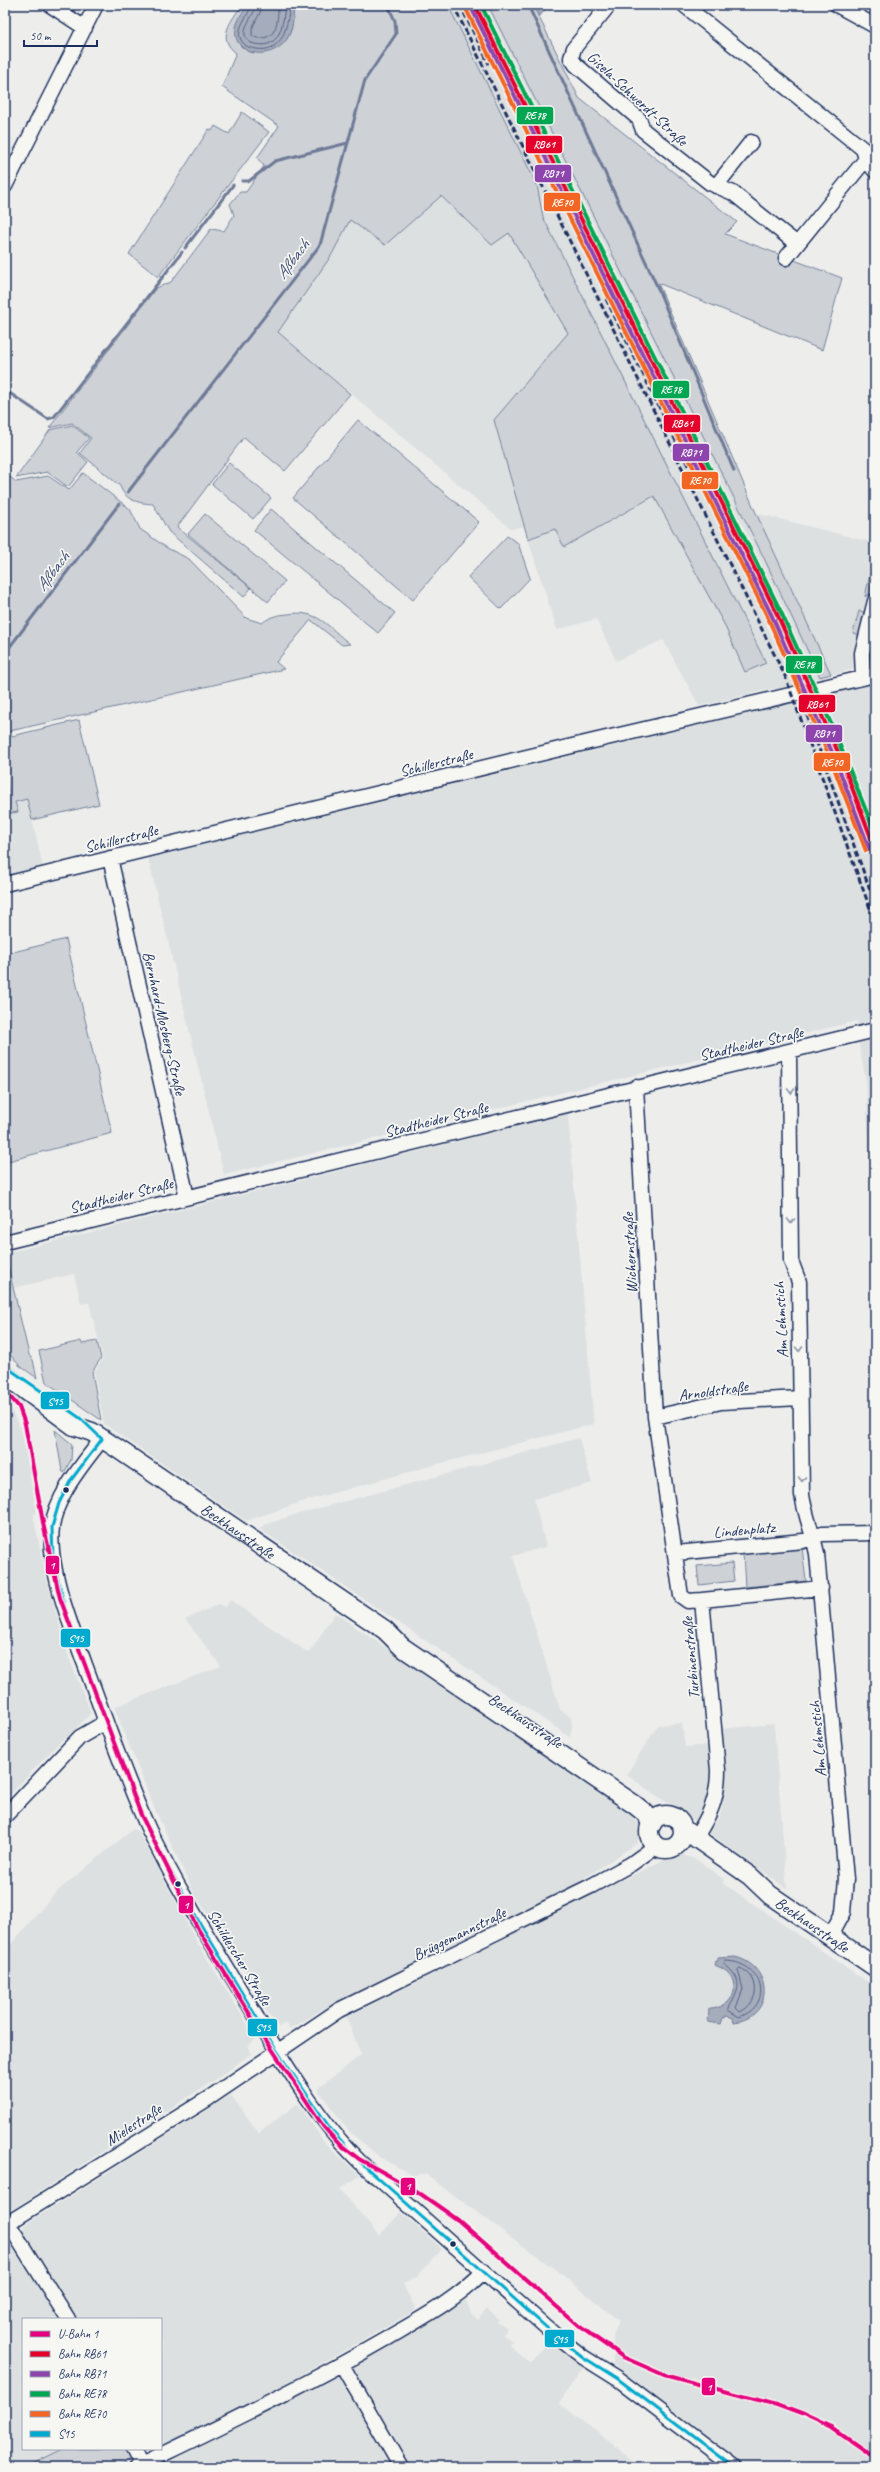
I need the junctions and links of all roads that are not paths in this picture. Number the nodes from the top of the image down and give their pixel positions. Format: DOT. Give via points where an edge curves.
graph roads {
  1 [pos="50,5"];
  2 [pos="96,5"];
  3 [pos="609,5"];
  4 [pos="684,5"];
  5 [pos="837,5"];
  6 [pos="875,26"];
  7 [pos="85,28"];
  8 [pos="751,142"];
  9 [pos="866,159"];
  10 [pos="875,171"];
  11 [pos="5,186"];
  12 [pos="716,186"];
  13 [pos="797,244"];
  14 [pos="786,258"];
  15 [pos="875,601"];
  16 [pos="869,676"];
  17 [pos="110,858"];
  18 [pos="5,884"];
  19 [pos="875,1030"];
  20 [pos="789,1052"];
  21 [pos="636,1087"];
  22 [pos="187,1197"];
  23 [pos="5,1242"];
  24 [pos="5,1366"];
  25 [pos="5,1375"];
  26 [pos="800,1398"];
  27 [pos="655,1417"];
  28 [pos="97,1436"];
  29 [pos="875,1533"];
  30 [pos="814,1537"];
  31 [pos="676,1553"];
  32 [pos="821,1588"];
  33 [pos="702,1600"];
  34 [pos="106,1722"];
  35 [pos="5,1816"];
  36 [pos="658,1820"];
  37 [pos="686,1837"];
  38 [pos="656,1846"];
  39 [pos="830,1936"];
  40 [pos="875,1967"];
  41 [pos="278,2052"];
  42 [pos="7,2224"];
  43 [pos="483,2272"];
  44 [pos="67,2318"];
  45 [pos="342,2364"];
  46 [pos="133,2450"];
  47 [pos="139,2466"];
  48 [pos="401,2467"];
  49 [pos="734,2467"];
  1 -- 7 [label="street"];
  2 -- 7 [label="street"];
  3 -- 12 [label="street, Gisela-Schwerdt-Straße" via="574,48 572,58 639,119 643,130"];
  4 -- 9 [label="street" via="863,148"];
  5 -- 6 [label="street"];
  7 -- 11 [label="street"];
  8 -- 12 [label="street"];
  9 -- 10 [label="street"];
  9 -- 13 [label="street"];
  12 -- 13 [label="street, Gisela-Schwerdt-Straße" via="733,193"];
  13 -- 14 [label="street"];
  15 -- 16 [label="street" via="862,654"];
  16 -- 17 [label="street, Schillerstraße"];
  17 -- 18 [label="street, Schillerstraße"];
  17 -- 22 [label="street, Bernhard-Mosberg-Straße"];
  19 -- 20 [label="street, Stadtheider Straße"];
  20 -- 21 [label="street, Stadtheider Straße"];
  20 -- 26 [label="street, Am Lehmstich, one-way" via="790,1261 799,1282"];
  21 -- 22 [label="street, Stadtheider Straße"];
  21 -- 27 [label="street, Wichernstraße"];
  22 -- 23 [label="street, Stadtheider Straße"];
  24 -- 28 [label="main road, Beckhausstraße" via="88,1424"];
  25 -- 28 [label="main road, Beckhausstraße" via="74,1426"];
  26 -- 27 [label="street, Arnoldstraße" via="721,1402"];
  26 -- 30 [label="street, Am Lehmstich, one-way" via="802,1495 805,1516"];
  27 -- 31 [label="street, Turbinenstraße"];
  28 -- 34 [label="street, Schildescher Straße" via="62,1497 53,1522 51,1540 63,1598"];
  28 -- 36 [label="main road, Beckhausstraße" via="385,1630 402,1647"];
  29 -- 30 [label="street" via="822,1534"];
  30 -- 31 [label="street, Lindenplatz"];
  30 -- 32 [label="street, Am Lehmstich"];
  31 -- 33 [label="street, Turbinenstraße" via="681,1596 688,1601"];
  32 -- 33 [label="street"];
  32 -- 39 [label="street, Am Lehmstich" via="846,1879 843,1912"];
  33 -- 37 [label="street, Turbinenstraße" via="718,1782 710,1816"];
  34 -- 35 [label="street" via="80,1737"];
  34 -- 41 [label="street, Schildescher Straße" via="146,1822 175,1881"];
  36 -- 37 [label="main road" via="676,1819"];
  36 -- 38 [label="main road" via="650,1836"];
  37 -- 38 [label="main road" via="666,1849"];
  37 -- 39 [label="main road, Beckhausstraße" via="750,1876 770,1895"];
  38 -- 41 [label="street, Brüggemannstraße" via="631,1864 586,1888 339,2010"];
  39 -- 40 [label="main road, Beckhausstraße"];
  41 -- 42 [label="street, Mielestraße"];
  41 -- 43 [label="street, Schildescher Straße" via="333,2132 352,2154"];
  42 -- 44 [label="street"];
  43 -- 45 [label="street" via="462,2292"];
  43 -- 49 [label="street, Schildescher Straße" via="572,2348 618,2379"];
  45 -- 47 [label="street" via="260,2408"];
  45 -- 48 [label="street"];
  46 -- 47 [label="street"];
}
